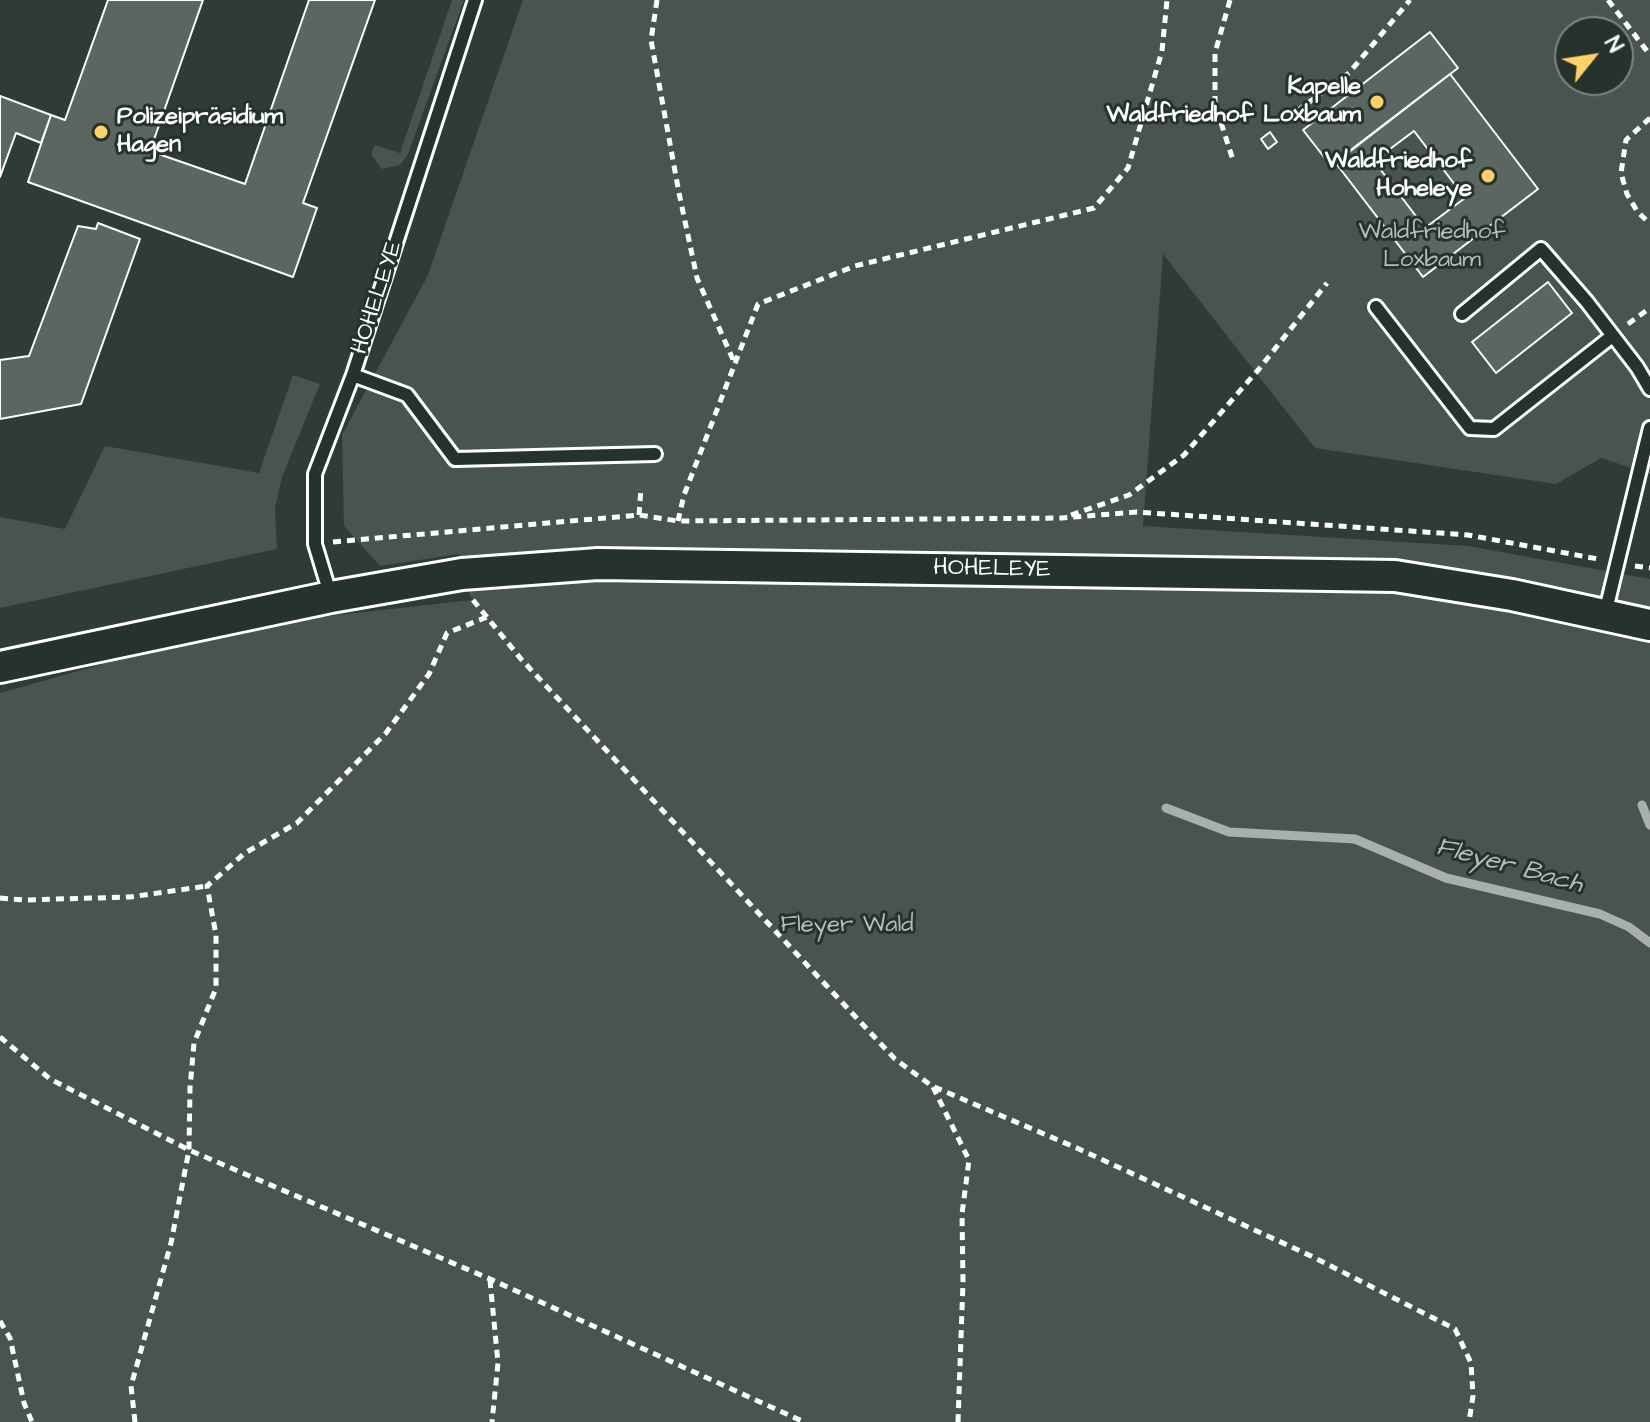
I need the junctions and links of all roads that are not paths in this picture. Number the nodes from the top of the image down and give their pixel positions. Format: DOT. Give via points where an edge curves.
graph roads {
  1 [pos="475,0"];
  2 [pos="1376,307"];
  3 [pos="1462,314"];
  4 [pos="1611,337"];
  5 [pos="353,375"];
  6 [pos="1650,389"];
  7 [pos="1650,428"];
  8 [pos="655,454"];
  9 [pos="331,597"];
  10 [pos="1605,614"];
  11 [pos="1650,625"];
  12 [pos="0,667"];
  1 -- 5 [label="lane, HOHELEYE"];
  2 -- 4 [label="lane" via="1470,428 1494,429"];
  3 -- 4 [label="lane" via="1541,249"];
  4 -- 6 [label="lane"];
  5 -- 8 [label="lane" via="407,395 455,459"];
  5 -- 9 [label="lane, HOHELEYE" via="315,474 315,544"];
  7 -- 10 [label="lane"];
  9 -- 10 [label="street, HOHELEYE" via="462,574 598,564 1395,576"];
  9 -- 12 [label="street, HOHELEYE"];
  10 -- 11 [label="street, HOHELEYE"];
}
